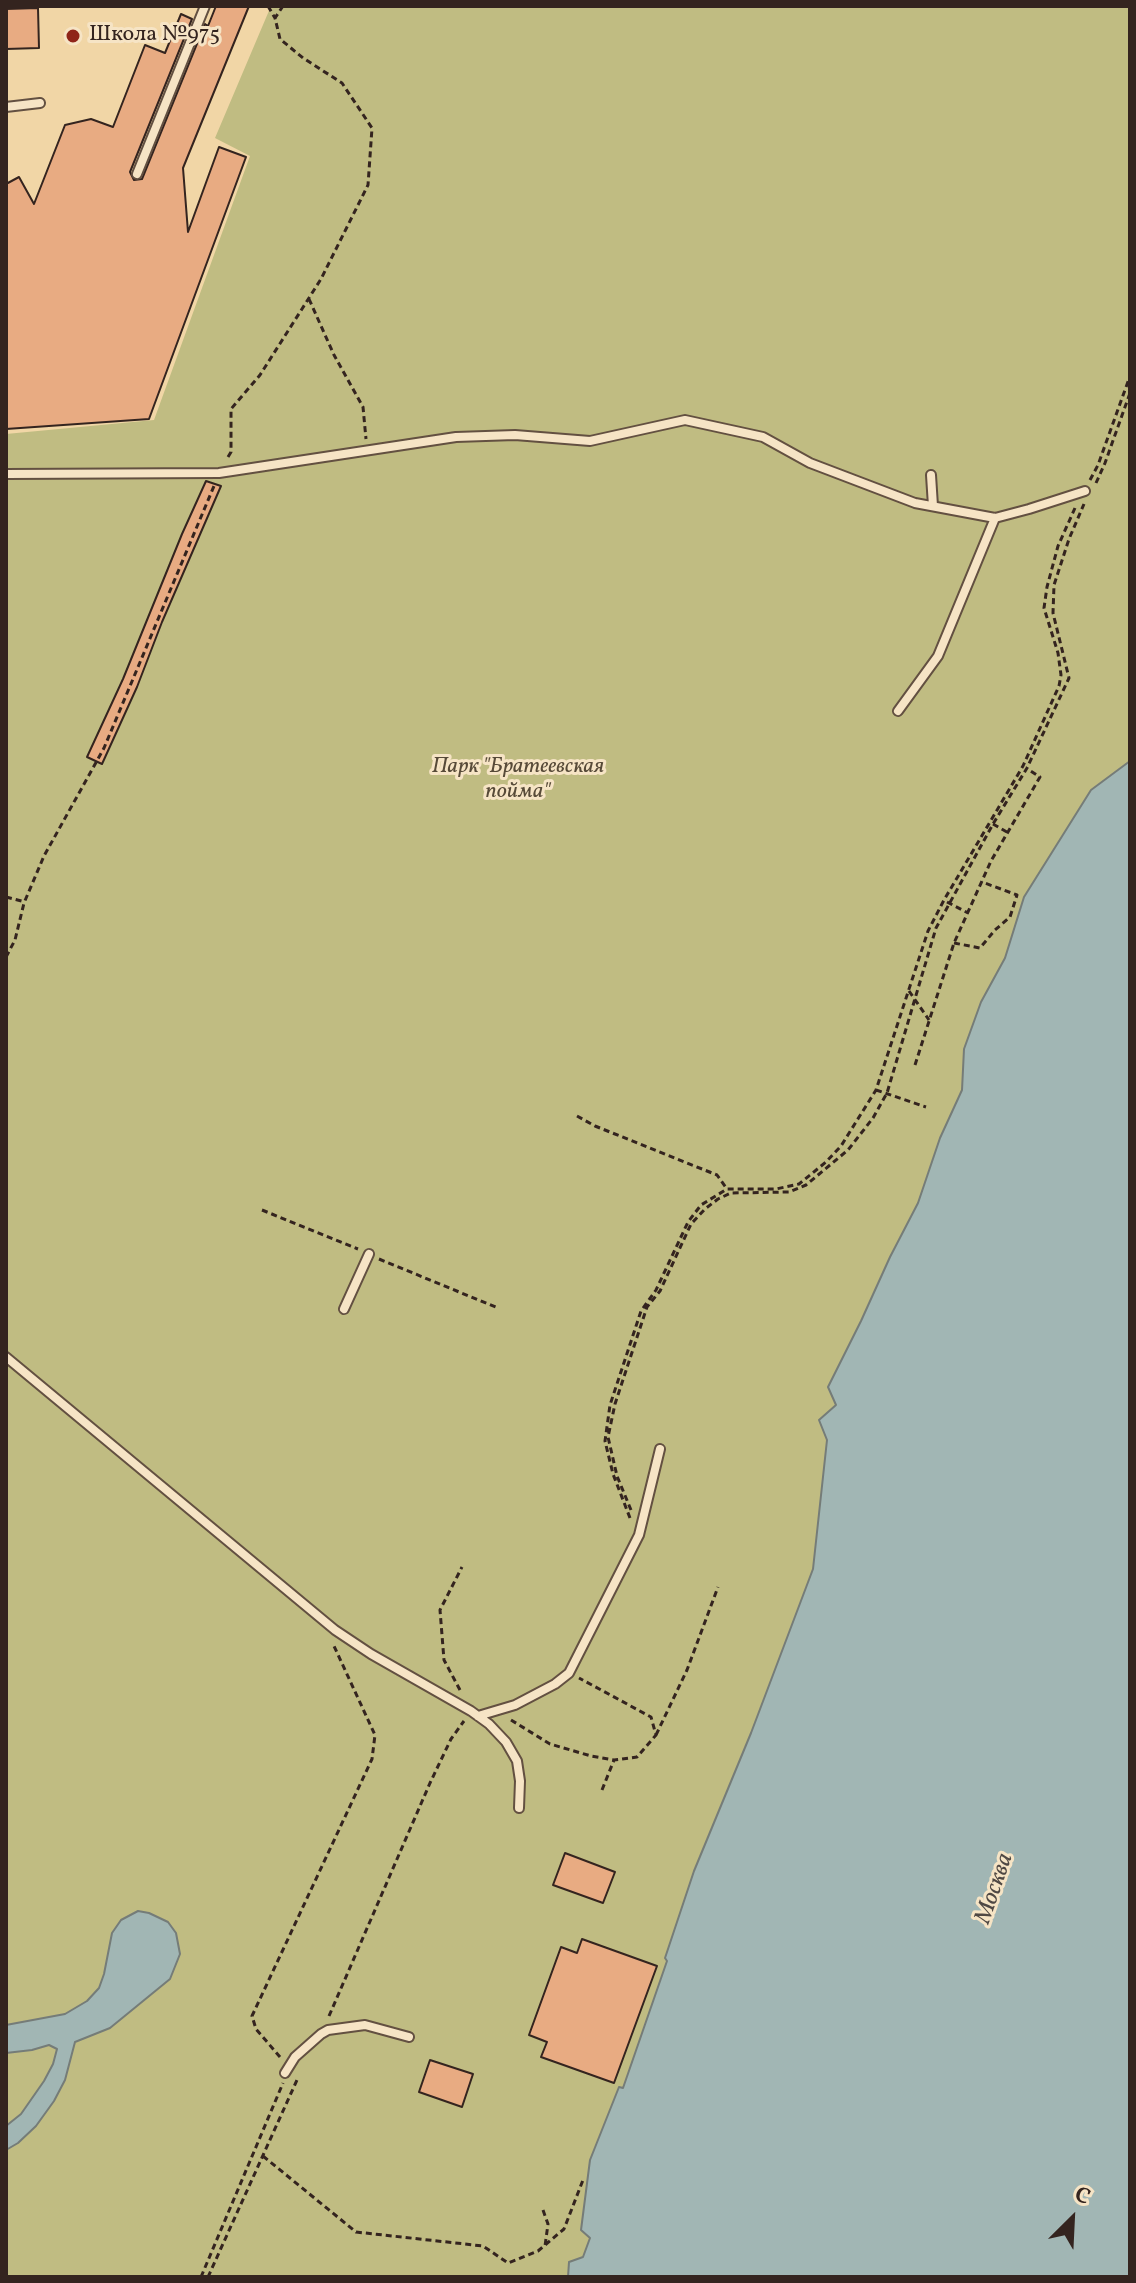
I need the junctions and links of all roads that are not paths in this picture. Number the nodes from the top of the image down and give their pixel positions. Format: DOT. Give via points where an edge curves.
graph roads {
  1 [pos="205,6"];
  2 [pos="40,103"];
  3 [pos="6,107"];
  4 [pos="137,174"];
  5 [pos="6,474"];
  6 [pos="931,475"];
  7 [pos="1088,493"];
  8 [pos="933,506"];
  9 [pos="995,518"];
  10 [pos="898,711"];
  11 [pos="369,1254"];
  12 [pos="344,1309"];
  13 [pos="6,1357"];
  14 [pos="660,1449"];
  15 [pos="475,1714"];
  16 [pos="519,1808"];
  17 [pos="409,2037"];
  18 [pos="285,2073"];
  1 -- 4 [label="lane"];
  2 -- 3 [label="lane"];
  5 -- 8 [label="lane" via="219,473 456,437 590,441 685,420 763,437 810,463"];
  6 -- 8 [label="lane"];
  7 -- 9 [label="lane"];
  8 -- 9 [label="lane"];
  9 -- 10 [label="lane" via="938,656"];
  11 -- 12 [label="lane"];
  13 -- 15 [label="lane" via="335,1630"];
  14 -- 15 [label="lane" via="640,1532 569,1673 515,1705"];
  15 -- 16 [label="lane" via="506,1742 517,1761"];
  17 -- 18 [label="lane" via="365,2025 328,2030 295,2057"];
}
